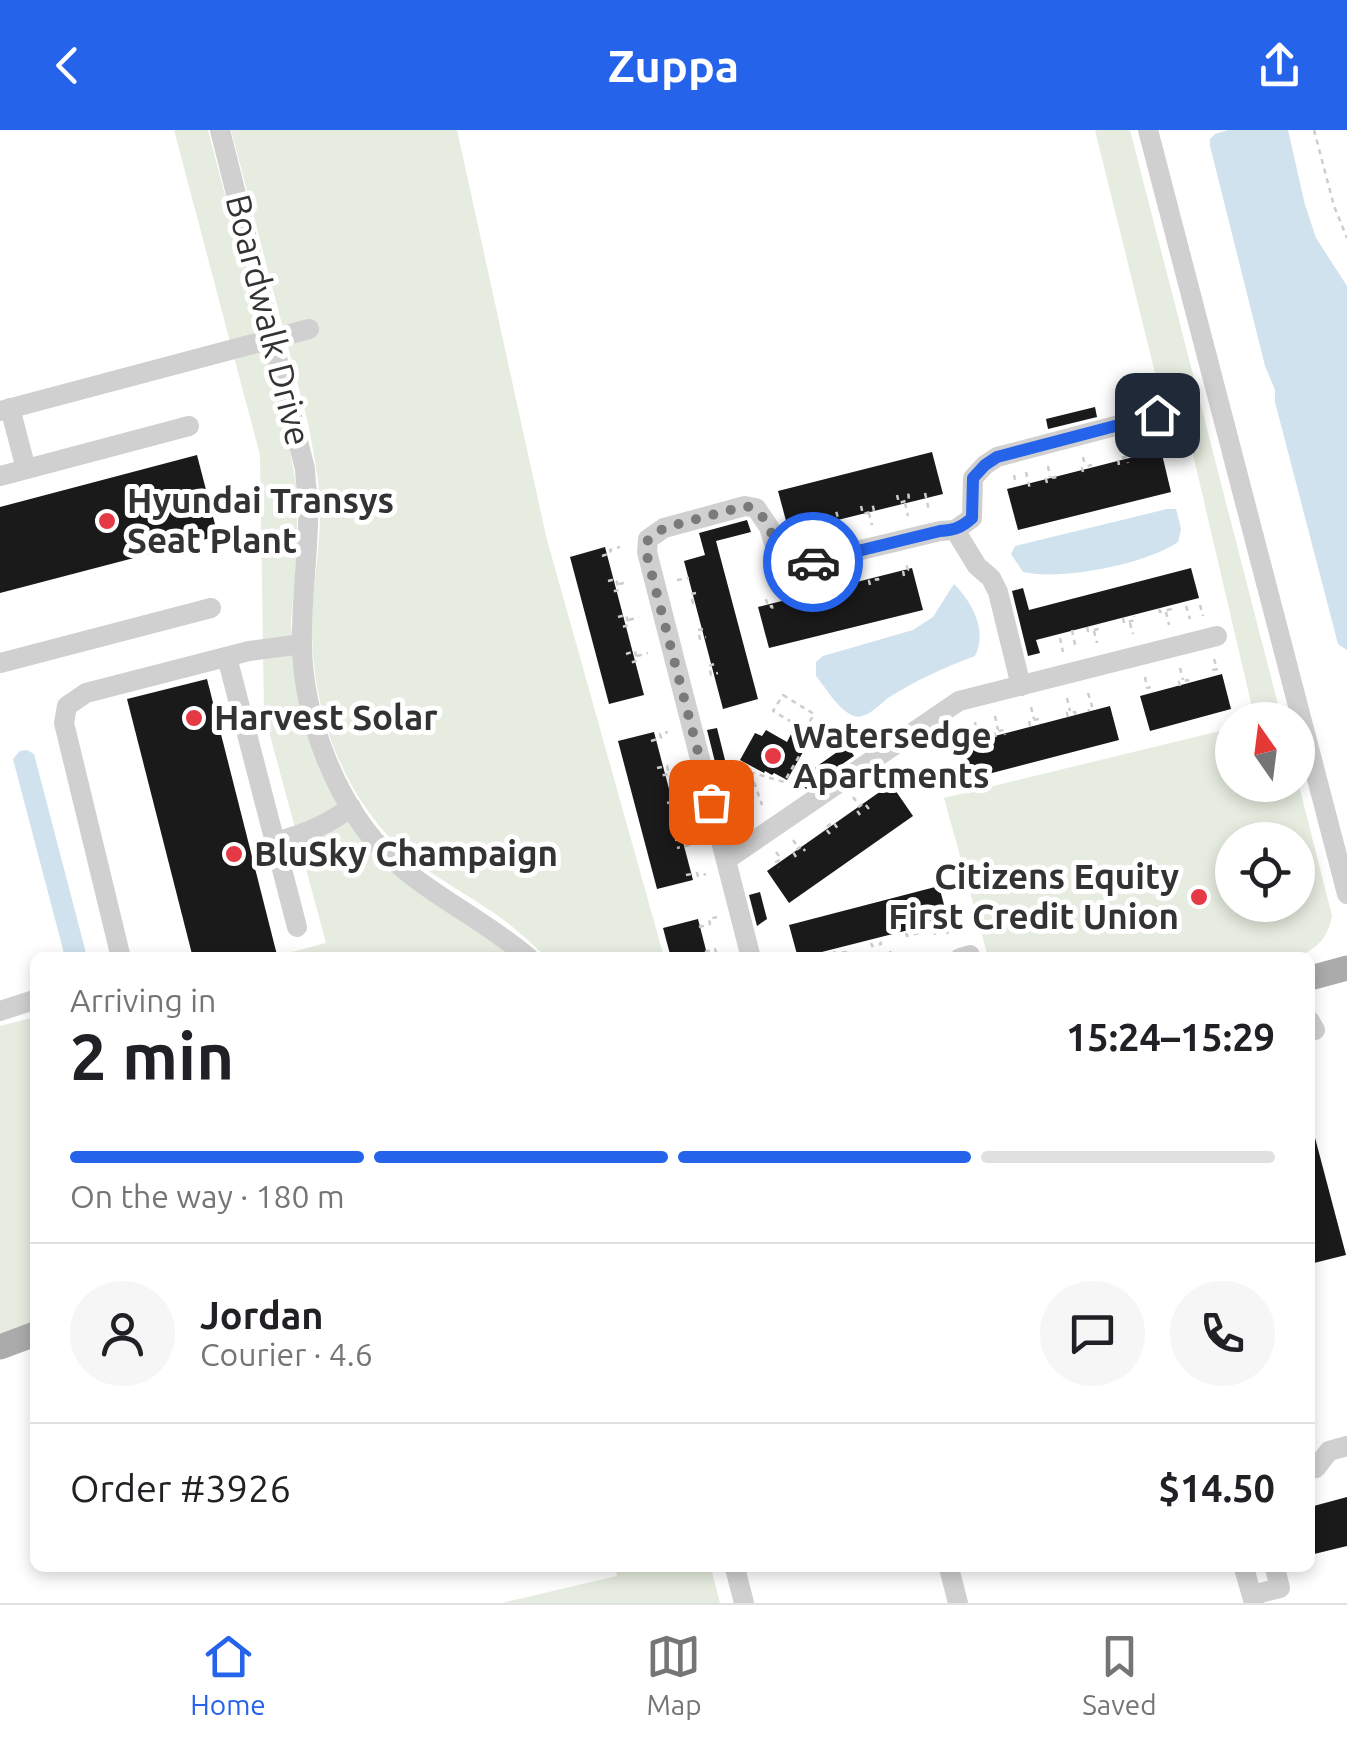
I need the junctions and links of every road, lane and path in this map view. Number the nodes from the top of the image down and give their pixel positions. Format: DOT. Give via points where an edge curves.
graph roads {
  1 [pos="220,130"];
  2 [pos="1148,130"];
  3 [pos="1314,130"];
  4 [pos="1347,238"];
  5 [pos="309,329"];
  6 [pos="272,338"];
  7 [pos="5,409"];
  8 [pos="1157,415"];
  9 [pos="189,426"];
  10 [pos="1152,439"];
  11 [pos="1139,442"];
  12 [pos="1120,447"];
  13 [pos="1155,450"];
  14 [pos="1083,457"];
  15 [pos="1144,457"];
  16 [pos="1122,458"];
  17 [pos="1128,464"];
  18 [pos="1048,466"];
  19 [pos="1119,466"];
  20 [pos="26,469"];
  21 [pos="1092,470"];
  22 [pos="1026,472"];
  23 [pos="1014,475"];
  24 [pos="0,476"];
  25 [pos="1050,478"];
  26 [pos="1056,481"];
  27 [pos="1047,483"];
  28 [pos="1016,484"];
  29 [pos="1030,488"];
  30 [pos="908,492"];
  31 [pos="924,492"];
  32 [pos="897,494"];
  33 [pos="872,502"];
  34 [pos="904,502"];
  35 [pos="861,506"];
  36 [pos="929,510"];
  37 [pos="836,511"];
  38 [pos="869,512"];
  39 [pos="825,514"];
  40 [pos="908,516"];
  41 [pos="833,519"];
  42 [pos="810,522"];
  43 [pos="872,525"];
  44 [pos="955,530"];
  45 [pos="837,534"];
  46 [pos="815,539"];
  47 [pos="620,547"];
  48 [pos="602,556"];
  49 [pos="906,563"];
  50 [pos="872,572"];
  51 [pos="904,576"];
  52 [pos="689,578"];
  53 [pos="677,580"];
  54 [pos="835,581"];
  55 [pos="608,582"];
  56 [pos="629,582"];
  57 [pos="879,583"];
  58 [pos="618,585"];
  59 [pos="837,589"];
  60 [pos="800,590"];
  61 [pos="610,592"];
  62 [pos="844,592"];
  63 [pos="696,593"];
  64 [pos="834,594"];
  65 [pos="766,599"];
  66 [pos="692,600"];
  67 [pos="683,602"];
  68 [pos="698,602"];
  69 [pos="808,602"];
  70 [pos="1200,605"];
  71 [pos="1170,606"];
  72 [pos="1186,606"];
  73 [pos="211,608"];
  74 [pos="1159,608"];
  75 [pos="1166,611"];
  76 [pos="773,612"];
  77 [pos="1134,616"];
  78 [pos="1203,616"];
  79 [pos="618,617"];
  80 [pos="639,618"];
  81 [pos="1123,618"];
  82 [pos="628,620"];
  83 [pos="1190,620"];
  84 [pos="1130,621"];
  85 [pos="1098,624"];
  86 [pos="1169,624"];
  87 [pos="622,627"];
  88 [pos="1088,627"];
  89 [pos="703,629"];
  90 [pos="1072,630"];
  91 [pos="1094,630"];
  92 [pos="1133,634"];
  93 [pos="699,635"];
  94 [pos="1217,636"];
  95 [pos="692,637"];
  96 [pos="706,638"];
  97 [pos="1060,638"];
  98 [pos="1097,643"];
  99 [pos="302,644"];
  100 [pos="1076,648"];
  101 [pos="1064,652"];
  102 [pos="648,653"];
  103 [pos="626,654"];
  104 [pos="227,656"];
  105 [pos="636,656"];
  106 [pos="1214,660"];
  107 [pos="0,663"];
  108 [pos="629,663"];
  109 [pos="714,664"];
  110 [pos="1180,668"];
  111 [pos="710,671"];
  112 [pos="701,673"];
  113 [pos="718,673"];
  114 [pos="1214,674"];
  115 [pos="1145,677"];
  116 [pos="1188,684"];
  117 [pos="1022,686"];
  118 [pos="1088,692"];
  119 [pos="1152,692"];
  120 [pos="1067,698"];
  121 [pos="1031,707"];
  122 [pos="1089,711"];
  123 [pos="995,716"];
  124 [pos="1076,716"];
  125 [pos="1034,720"];
  126 [pos="975,722"];
  127 [pos="1040,724"];
  128 [pos="962,725"];
  129 [pos="808,726"];
  130 [pos="1030,726"];
  131 [pos="999,731"];
  132 [pos="668,732"];
  133 [pos="1005,735"];
  134 [pos="965,738"];
  135 [pos="996,738"];
  136 [pos="651,740"];
  137 [pos="979,740"];
  138 [pos="678,767"];
  139 [pos="657,768"];
  140 [pos="668,769"];
  141 [pos="789,774"];
  142 [pos="659,776"];
  143 [pos="752,776"];
  144 [pos="882,777"];
  145 [pos="798,781"];
  146 [pos="728,782"];
  147 [pos="887,792"];
  148 [pos="854,797"];
  149 [pos="667,803"];
  150 [pos="687,803"];
  151 [pos="678,805"];
  152 [pos="762,806"];
  153 [pos="860,806"];
  154 [pos="350,807"];
  155 [pos="869,810"];
  156 [pos="670,811"];
  157 [pos="860,815"];
  158 [pos="824,818"];
  159 [pos="829,826"];
  160 [pos="838,828"];
  161 [pos="830,834"];
  162 [pos="697,838"];
  163 [pos="675,840"];
  164 [pos="793,840"];
  165 [pos="688,841"];
  166 [pos="275,842"];
  167 [pos="677,848"];
  168 [pos="799,848"];
  169 [pos="805,851"];
  170 [pos="776,852"];
  171 [pos="796,857"];
  172 [pos="726,860"];
  173 [pos="779,867"];
  174 [pos="706,874"];
  175 [pos="686,875"];
  176 [pos="1347,894"];
  177 [pos="717,917"];
  178 [pos="296,927"];
  179 [pos="699,927"];
  180 [pos="947,929"];
  181 [pos="917,930"];
  182 [pos="934,930"];
  183 [pos="906,932"];
  184 [pos="912,934"];
  185 [pos="948,935"];
  186 [pos="936,938"];
  187 [pos="871,943"];
  188 [pos="915,944"];
  189 [pos="845,948"];
  190 [pos="120,952"];
  191 [pos="522,952"];
  192 [pos="705,952"];
  193 [pos="716,952"];
  194 [pos="749,952"];
  195 [pos="846,952"];
  196 [pos="879,952"];
  197 [pos="1347,968"];
  198 [pos="1315,977"];
  199 [pos="30,1001"];
  200 [pos="0,1012"];
  201 [pos="30,1336"];
  202 [pos="0,1347"];
  203 [pos="1347,1446"];
  204 [pos="1316,1468"];
  205 [pos="735,1572"];
  206 [pos="949,1572"];
  207 [pos="1245,1572"];
  208 [pos="1275,1572"];
  209 [pos="1253,1599"];
  210 [pos="744,1603"];
  211 [pos="958,1603"];
  1 -- 6 [label="street, Boardwalk Drive"];
  2 -- 176 [label="street"];
  3 -- 4 [label="path"];
  5 -- 6 [label="street"];
  6 -- 7 [label="street"];
  6 -- 99 [label="street, Boardwalk Drive" via="305,470"];
  7 -- 20 [label="street"];
  8 -- 44 [label="street" via="997,457 973,478 972,518"];
  9 -- 20 [label="street"];
  10 -- 13 [label="path"];
  11 -- 15 [label="path"];
  12 -- 16 [label="path"];
  14 -- 21 [label="path" via="1084,469"];
  16 -- 17 [label="path"];
  16 -- 19 [label="path"];
  18 -- 25 [label="path"];
  20 -- 24 [label="street"];
  22 -- 29 [label="path"];
  23 -- 28 [label="path"];
  25 -- 26 [label="path"];
  25 -- 27 [label="path"];
  30 -- 34 [label="path"];
  31 -- 36 [label="path"];
  32 -- 34 [label="path"];
  33 -- 38 [label="path"];
  34 -- 40 [label="path"];
  35 -- 38 [label="path" via="863,514"];
  37 -- 41 [label="path"];
  38 -- 43 [label="path"];
  39 -- 41 [label="path"];
  41 -- 45 [label="path"];
  42 -- 46 [label="path"];
  44 -- 117 [label="street" via="998,592"];
  44 -- 172 [label="street" via="782,569 756,508 664,528 648,539 646,552"];
  47 -- 48 [label="path"];
  49 -- 51 [label="path"];
  50 -- 57 [label="path" via="872,583"];
  52 -- 53 [label="path"];
  54 -- 59 [label="path"];
  55 -- 58 [label="path" via="616,579"];
  56 -- 58 [label="path"];
  58 -- 61 [label="path" via="620,590"];
  59 -- 62 [label="path"];
  59 -- 64 [label="path"];
  60 -- 69 [label="path" via="801,602"];
  63 -- 66 [label="path"];
  65 -- 76 [label="path"];
  66 -- 67 [label="path"];
  66 -- 68 [label="path"];
  70 -- 78 [label="path"];
  71 -- 75 [label="path"];
  72 -- 83 [label="path"];
  73 -- 107 [label="street"];
  74 -- 75 [label="path"];
  75 -- 86 [label="path"];
  77 -- 84 [label="path"];
  79 -- 82 [label="path"];
  80 -- 82 [label="path"];
  81 -- 84 [label="path"];
  82 -- 87 [label="path"];
  84 -- 92 [label="path"];
  85 -- 91 [label="path"];
  88 -- 91 [label="path"];
  89 -- 93 [label="path"];
  90 -- 100 [label="path"];
  91 -- 98 [label="path"];
  93 -- 95 [label="path"];
  93 -- 96 [label="path"];
  94 -- 117 [label="street"];
  97 -- 101 [label="path"];
  99 -- 104 [label="street"];
  99 -- 154 [label="street, Boardwalk Drive" via="317,730"];
  102 -- 105 [label="path"];
  103 -- 105 [label="path"];
  104 -- 166 [label="street"];
  104 -- 190 [label="street" via="86,693 68,706 64,723"];
  105 -- 108 [label="path"];
  106 -- 114 [label="path"];
  109 -- 111 [label="path"];
  110 -- 116 [label="path" via="1181,684"];
  111 -- 112 [label="path"];
  111 -- 113 [label="path"];
  115 -- 119 [label="path"];
  117 -- 172 [label="street" via="959,700"];
  118 -- 122 [label="path"];
  120 -- 124 [label="path" via="1069,715"];
  121 -- 125 [label="path"];
  123 -- 131 [label="path"];
  125 -- 127 [label="path"];
  125 -- 130 [label="path"];
  126 -- 137 [label="path"];
  128 -- 134 [label="path"];
  129 -- 129 [label="path" via="773,711 782,695 814,714"];
  129 -- 141 [label="path" via="815,730"];
  131 -- 133 [label="path"];
  131 -- 135 [label="path"];
  132 -- 136 [label="path"];
  138 -- 140 [label="path"];
  139 -- 140 [label="path"];
  140 -- 142 [label="path"];
  141 -- 143 [label="path" via="784,782"];
  141 -- 145 [label="path"];
  143 -- 146 [label="path"];
  143 -- 152 [label="path"];
  144 -- 147 [label="path"];
  148 -- 153 [label="path"];
  149 -- 151 [label="path"];
  150 -- 151 [label="path"];
  151 -- 156 [label="path"];
  153 -- 155 [label="path" via="864,802"];
  153 -- 157 [label="path"];
  154 -- 166 [label="street" via="302,835"];
  154 -- 191 [label="street, Boardwalk Drive" via="392,859"];
  158 -- 159 [label="path"];
  159 -- 160 [label="path"];
  159 -- 161 [label="path"];
  162 -- 165 [label="path"];
  163 -- 165 [label="path"];
  164 -- 168 [label="path"];
  165 -- 167 [label="path"];
  166 -- 178 [label="street"];
  168 -- 169 [label="path"];
  168 -- 171 [label="path"];
  170 -- 173 [label="path"];
  172 -- 194 [label="street"];
  174 -- 175 [label="path"];
  177 -- 179 [label="path"];
  180 -- 185 [label="path"];
  181 -- 184 [label="path"];
  182 -- 186 [label="path"];
  183 -- 184 [label="path"];
  184 -- 188 [label="path"];
  187 -- 196 [label="path" via="878,943"];
  189 -- 195 [label="path"];
  192 -- 193 [label="path"];
  197 -- 198 [label="main road"];
  199 -- 200 [label="street"];
  201 -- 202 [label="main road"];
  203 -- 204 [label="street" via="1329,1451"];
  205 -- 210 [label="street"];
  206 -- 211 [label="street"];
  207 -- 209 [label="street"];
  208 -- 209 [label="street" via="1280,1588"];
}
